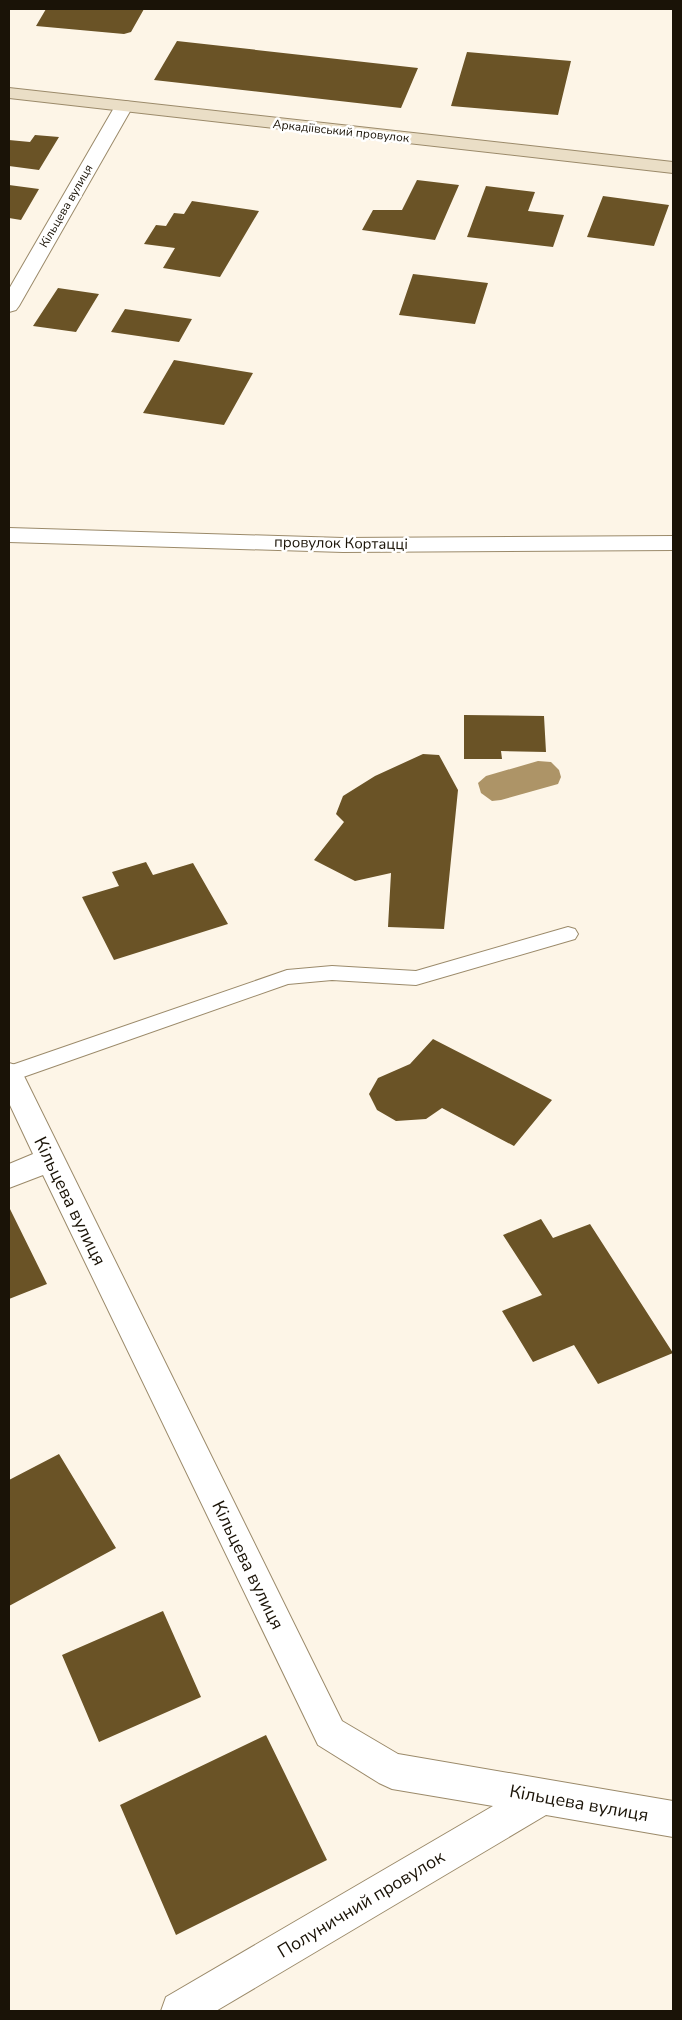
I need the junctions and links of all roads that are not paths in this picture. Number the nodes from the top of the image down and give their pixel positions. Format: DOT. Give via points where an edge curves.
graph roads {
  1 [pos="9,93"];
  2 [pos="124,106"];
  3 [pos="673,168"];
  4 [pos="9,306"];
  5 [pos="9,535"];
  6 [pos="673,543"];
  7 [pos="568,934"];
  8 [pos="9,1074"];
  9 [pos="50,1160"];
  10 [pos="9,1176"];
  11 [pos="542,1797"];
  12 [pos="673,1819"];
  13 [pos="180,2011"];
  1 -- 2 [label="street, Аркадіївський провулок"];
  2 -- 3 [label="street, Аркадіївський провулок"];
  2 -- 4 [label="street, Кільцева вулиця"];
  5 -- 6 [label="street, провулок Кортацці" via="342,545"];
  7 -- 8 [label="lane" via="416,978 332,973 287,977"];
  8 -- 9 [label="street, Кільцева вулиця"];
  9 -- 10 [label="street"];
  9 -- 11 [label="street, Кільцева вулиця" via="330,1733 392,1771"];
  11 -- 12 [label="street, Кільцева вулиця"];
  11 -- 13 [label="street, Полуничний провулок"];
}
